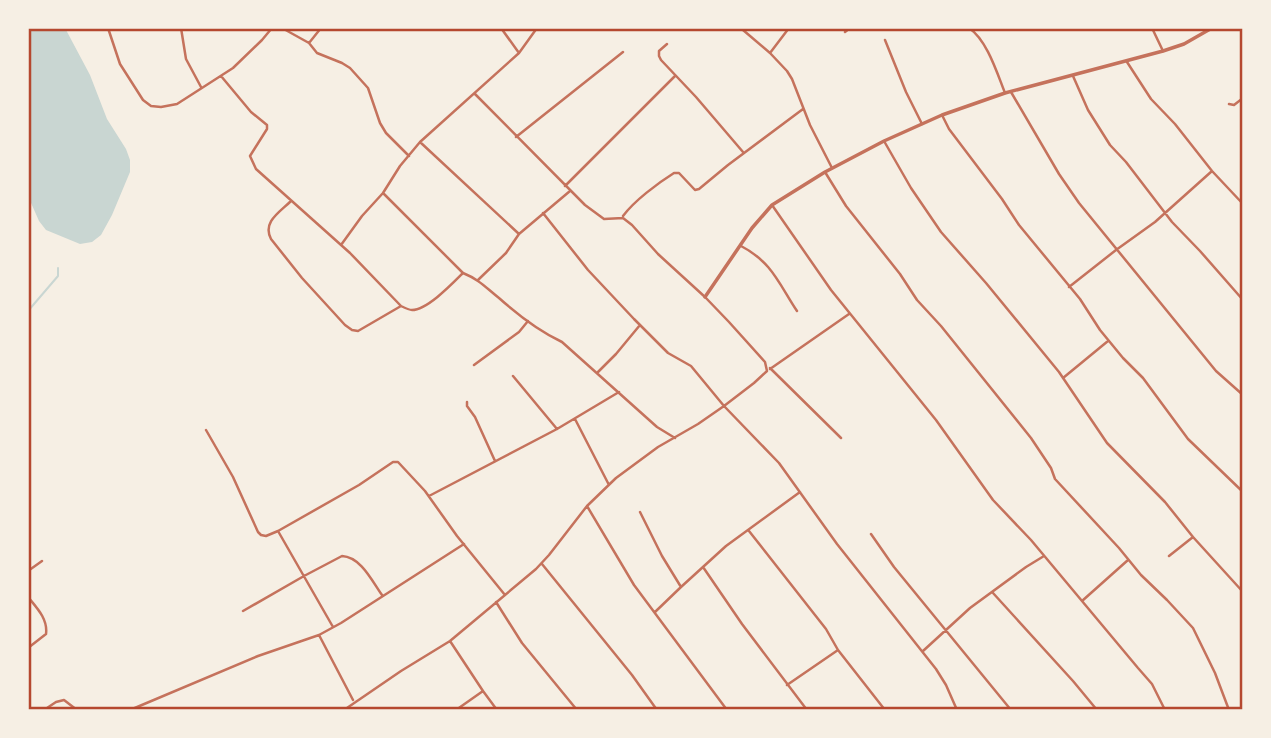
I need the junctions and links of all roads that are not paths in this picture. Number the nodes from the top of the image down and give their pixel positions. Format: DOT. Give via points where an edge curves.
graph roads {
  1 [pos="108,28"];
  2 [pos="181,28"];
  3 [pos="272,28"];
  4 [pos="282,28"];
  5 [pos="321,28"];
  6 [pos="501,28"];
  7 [pos="537,28"];
  8 [pos="789,28"];
  9 [pos="850,28"];
  10 [pos="969,28"];
  11 [pos="1152,28"];
  12 [pos="1212,28"];
  13 [pos="743,30"];
  14 [pos="845,32"];
  15 [pos="885,40"];
  16 [pos="309,43"];
  17 [pos="667,44"];
  18 [pos="1163,51"];
  19 [pos="624,52"];
  20 [pos="519,53"];
  21 [pos="770,53"];
  22 [pos="1127,62"];
  23 [pos="1073,75"];
  24 [pos="221,76"];
  25 [pos="675,76"];
  26 [pos="202,88"];
  27 [pos="1011,92"];
  28 [pos="1005,93"];
  29 [pos="475,94"];
  30 [pos="1243,98"];
  31 [pos="1228,104"];
  32 [pos="803,109"];
  33 [pos="942,115"];
  34 [pos="922,124"];
  35 [pos="516,137"];
  36 [pos="884,141"];
  37 [pos="420,142"];
  38 [pos="743,153"];
  39 [pos="409,156"];
  40 [pos="832,168"];
  41 [pos="1212,171"];
  42 [pos="825,172"];
  43 [pos="565,186"];
  44 [pos="570,191"];
  45 [pos="383,193"];
  46 [pos="291,201"];
  47 [pos="1243,204"];
  48 [pos="772,205"];
  49 [pos="1166,212"];
  50 [pos="543,213"];
  51 [pos="623,218"];
  52 [pos="519,234"];
  53 [pos="341,245"];
  54 [pos="740,245"];
  55 [pos="1116,250"];
  56 [pos="463,273"];
  57 [pos="478,280"];
  58 [pos="1069,287"];
  59 [pos="705,297"];
  60 [pos="1243,300"];
  61 [pos="401,306"];
  62 [pos="797,311"];
  63 [pos="849,314"];
  64 [pos="528,321"];
  65 [pos="640,325"];
  66 [pos="1108,341"];
  67 [pos="474,365"];
  68 [pos="769,369"];
  69 [pos="597,373"];
  70 [pos="513,376"];
  71 [pos="1063,379"];
  72 [pos="619,392"];
  73 [pos="1243,395"];
  74 [pos="467,402"];
  75 [pos="724,406"];
  76 [pos="575,418"];
  77 [pos="557,429"];
  78 [pos="206,430"];
  79 [pos="675,438"];
  80 [pos="841,438"];
  81 [pos="495,461"];
  82 [pos="608,485"];
  83 [pos="800,492"];
  84 [pos="1243,492"];
  85 [pos="429,496"];
  86 [pos="587,506"];
  87 [pos="640,512"];
  88 [pos="278,531"];
  89 [pos="748,531"];
  90 [pos="871,534"];
  91 [pos="1193,537"];
  92 [pos="464,544"];
  93 [pos="1044,556"];
  94 [pos="1169,556"];
  95 [pos="1128,560"];
  96 [pos="42,561"];
  97 [pos="541,563"];
  98 [pos="704,567"];
  99 [pos="28,571"];
  100 [pos="304,576"];
  101 [pos="681,587"];
  102 [pos="1243,592"];
  103 [pos="993,593"];
  104 [pos="505,595"];
  105 [pos="382,596"];
  106 [pos="28,597"];
  107 [pos="1082,601"];
  108 [pos="496,602"];
  109 [pos="243,611"];
  110 [pos="654,612"];
  111 [pos="333,627"];
  112 [pos="946,631"];
  113 [pos="320,635"];
  114 [pos="450,641"];
  115 [pos="28,648"];
  116 [pos="838,650"];
  117 [pos="922,651"];
  118 [pos="787,685"];
  119 [pos="482,691"];
  120 [pos="354,701"];
  121 [pos="44,710"];
  122 [pos="77,710"];
  123 [pos="130,710"];
  124 [pos="344,710"];
  125 [pos="456,710"];
  126 [pos="497,710"];
  127 [pos="577,710"];
  128 [pos="657,710"];
  129 [pos="727,710"];
  130 [pos="807,710"];
  131 [pos="885,710"];
  132 [pos="957,710"];
  133 [pos="1011,710"];
  134 [pos="1097,710"];
  135 [pos="1165,710"];
  136 [pos="1228,710"];
  1 -- 26 [label="street" via="120,64 146,104 171,106"];
  2 -- 26 [label="street" via="186,59"];
  3 -- 24 [label="street"];
  4 -- 16 [label="street"];
  5 -- 16 [label="street"];
  6 -- 20 [label="street"];
  7 -- 20 [label="street"];
  8 -- 21 [label="street"];
  9 -- 14 [label="street"];
  10 -- 28 [label="street" via="983,45"];
  11 -- 18 [label="street"];
  12 -- 18 [label="street"];
  13 -- 21 [label="street"];
  15 -- 34 [label="street"];
  16 -- 39 [label="street" via="317,53 349,68 368,88 386,133"];
  17 -- 25 [label="street" via="659,56"];
  18 -- 22 [label="street"];
  19 -- 35 [label="street"];
  20 -- 29 [label="street"];
  21 -- 32 [label="street" via="792,79"];
  22 -- 23 [label="street"];
  22 -- 41 [label="street" via="1151,99"];
  23 -- 27 [label="street"];
  23 -- 49 [label="street" via="1110,145"];
  24 -- 26 [label="street"];
  24 -- 46 [label="street" via="267,125 251,162"];
  25 -- 38 [label="street"];
  25 -- 43 [label="street"];
  27 -- 28 [label="street"];
  27 -- 55 [label="street" via="1059,174"];
  28 -- 33 [label="street"];
  29 -- 35 [label="street"];
  29 -- 37 [label="street"];
  30 -- 31 [label="street"];
  32 -- 38 [label="street"];
  32 -- 40 [label="street"];
  33 -- 34 [label="street"];
  33 -- 58 [label="street"];
  34 -- 36 [label="street"];
  35 -- 43 [label="street"];
  36 -- 40 [label="street"];
  36 -- 71 [label="street" via="941,232"];
  37 -- 39 [label="street"];
  37 -- 52 [label="street"];
  38 -- 51 [label="street" via="695,190 674,173"];
  39 -- 45 [label="street"];
  40 -- 42 [label="street"];
  41 -- 47 [label="street"];
  41 -- 49 [label="street"];
  42 -- 48 [label="street"];
  42 -- 95 [label="street" via="917,300 1031,438 1055,479"];
  43 -- 44 [label="street"];
  44 -- 50 [label="street"];
  44 -- 51 [label="street" via="604,219"];
  45 -- 53 [label="street"];
  45 -- 56 [label="street"];
  46 -- 53 [label="street"];
  46 -- 61 [label="street" via="269,223 267,233 345,325 358,331"];
  48 -- 54 [label="street"];
  48 -- 63 [label="street"];
  49 -- 55 [label="street"];
  49 -- 60 [label="street"];
  50 -- 52 [label="street"];
  50 -- 65 [label="street"];
  51 -- 59 [label="street"];
  52 -- 57 [label="street"];
  53 -- 61 [label="street"];
  54 -- 59 [label="street"];
  54 -- 62 [label="street" via="774,273"];
  55 -- 58 [label="street"];
  55 -- 73 [label="street" via="1216,371"];
  56 -- 57 [label="street"];
  56 -- 61 [label="street" via="430,303 412,310"];
  57 -- 64 [label="street"];
  58 -- 66 [label="street"];
  59 -- 68 [label="street"];
  63 -- 68 [label="street"];
  63 -- 93 [label="street" via="936,420 993,500"];
  64 -- 67 [label="street"];
  64 -- 69 [label="street" via="562,342"];
  65 -- 69 [label="street"];
  65 -- 75 [label="street" via="668,353 691,366"];
  66 -- 71 [label="street"];
  66 -- 84 [label="street" via="1143,378 1188,439"];
  68 -- 75 [label="street"];
  68 -- 80 [label="street"];
  69 -- 72 [label="street"];
  70 -- 77 [label="street"];
  71 -- 91 [label="street" via="1107,443"];
  72 -- 76 [label="street"];
  72 -- 79 [label="street" via="657,428"];
  74 -- 81 [label="street"];
  75 -- 79 [label="street"];
  75 -- 83 [label="street"];
  76 -- 77 [label="street"];
  76 -- 82 [label="street"];
  77 -- 81 [label="street"];
  78 -- 88 [label="street" via="258,532 266,536"];
  79 -- 82 [label="street"];
  81 -- 85 [label="street"];
  82 -- 86 [label="street"];
  83 -- 89 [label="street"];
  83 -- 117 [label="street"];
  85 -- 88 [label="street" via="403,466 393,462"];
  85 -- 92 [label="street"];
  86 -- 97 [label="street"];
  86 -- 110 [label="street"];
  87 -- 101 [label="street"];
  88 -- 100 [label="street"];
  89 -- 98 [label="street"];
  89 -- 116 [label="street"];
  90 -- 112 [label="street"];
  91 -- 94 [label="street"];
  91 -- 102 [label="street"];
  92 -- 104 [label="street"];
  92 -- 105 [label="street"];
  93 -- 103 [label="street"];
  93 -- 107 [label="street"];
  95 -- 107 [label="street"];
  95 -- 136 [label="street" via="1193,628"];
  96 -- 99 [label="street"];
  97 -- 104 [label="street"];
  97 -- 128 [label="street"];
  98 -- 101 [label="street"];
  98 -- 118 [label="street"];
  100 -- 105 [label="street" via="348,557 356,560"];
  100 -- 109 [label="street"];
  100 -- 111 [label="street"];
  101 -- 110 [label="street"];
  103 -- 112 [label="street"];
  103 -- 134 [label="street"];
  104 -- 108 [label="street"];
  105 -- 111 [label="street"];
  106 -- 115 [label="street" via="47,628"];
  107 -- 135 [label="street" via="1152,684"];
  108 -- 114 [label="street"];
  108 -- 127 [label="street" via="522,643"];
  110 -- 129 [label="street"];
  111 -- 113 [label="street"];
  112 -- 117 [label="street"];
  112 -- 133 [label="street"];
  113 -- 120 [label="street"];
  113 -- 123 [label="street"];
  114 -- 119 [label="street"];
  114 -- 120 [label="street"];
  116 -- 118 [label="street"];
  116 -- 131 [label="street"];
  117 -- 132 [label="street"];
  118 -- 130 [label="street"];
  119 -- 125 [label="street"];
  119 -- 126 [label="street"];
  120 -- 124 [label="street"];
  121 -- 122 [label="street" via="64,700"];
}
